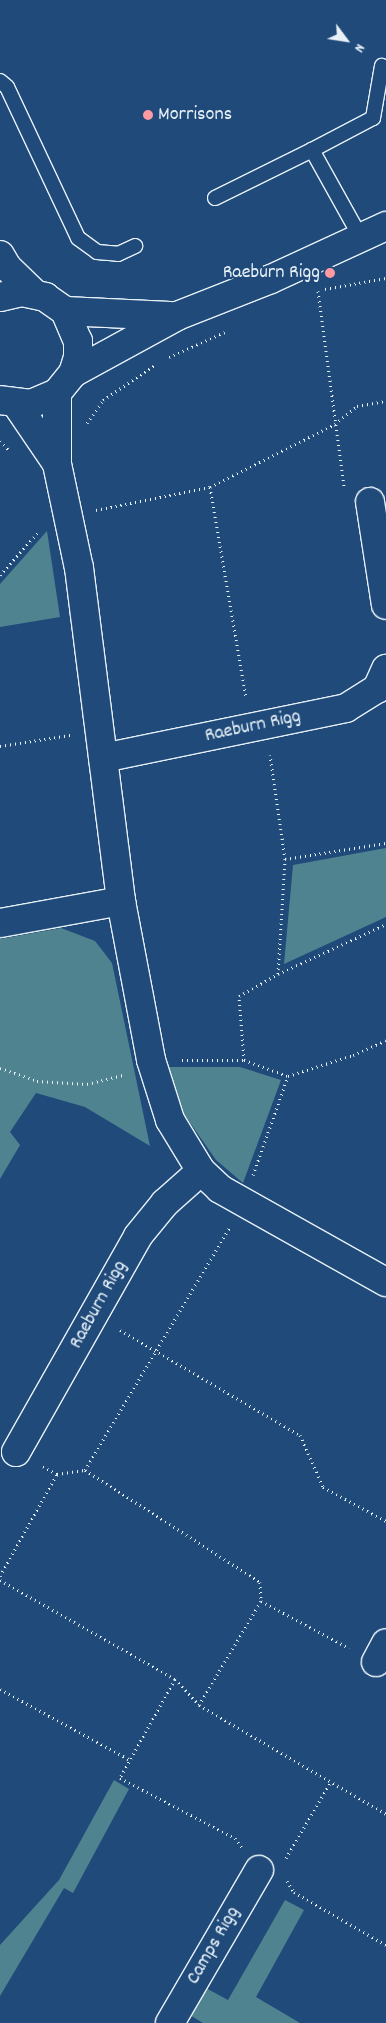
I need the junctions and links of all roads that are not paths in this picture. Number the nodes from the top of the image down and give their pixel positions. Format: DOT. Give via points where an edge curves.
graph roads {
  1 [pos="382,66"];
  2 [pos="0,81"];
  3 [pos="312,150"];
  4 [pos="215,198"];
  5 [pos="386,226"];
  6 [pos="361,238"];
  7 [pos="135,246"];
  8 [pos="0,255"];
  9 [pos="34,293"];
  10 [pos="0,297"];
  11 [pos="64,311"];
  12 [pos="177,316"];
  13 [pos="65,383"];
  14 [pos="8,402"];
  15 [pos="57,464"];
  16 [pos="370,502"];
  17 [pos="386,606"];
  18 [pos="386,669"];
  19 [pos="103,758"];
  20 [pos="121,901"];
  21 [pos="0,922"];
  22 [pos="200,1171"];
  23 [pos="386,1282"];
  24 [pos="16,1452"];
  25 [pos="269,1870"];
  26 [pos="170,2023"];
  1 -- 3 [label="lane" via="373,118"];
  2 -- 7 [label="lane" via="7,87 78,238 98,252 118,254"];
  3 -- 4 [label="lane"];
  3 -- 6 [label="lane"];
  5 -- 6 [label="street"];
  6 -- 12 [label="street" via="271,279"];
  8 -- 9 [label="street"];
  9 -- 10 [label="street"];
  9 -- 11 [label="street" via="56,303"];
  11 -- 12 [label="street"];
  11 -- 13 [label="street" via="78,341 78,357"];
  12 -- 13 [label="street"];
  13 -- 14 [label="street" via="31,404"];
  13 -- 15 [label="street"];
  14 -- 15 [label="street"];
  15 -- 19 [label="street" via="79,568"];
  16 -- 17 [label="street"];
  18 -- 19 [label="street, Raeburn Rigg" via="376,689 346,708"];
  19 -- 20 [label="street"];
  20 -- 21 [label="street"];
  20 -- 22 [label="street" via="152,1063 170,1120"];
  22 -- 23 [label="street" via="243,1204"];
  22 -- 24 [label="street, Raeburn Rigg" via="165,1203 138,1236"];
  25 -- 26 [label="street, Camps Rigg"];
}
